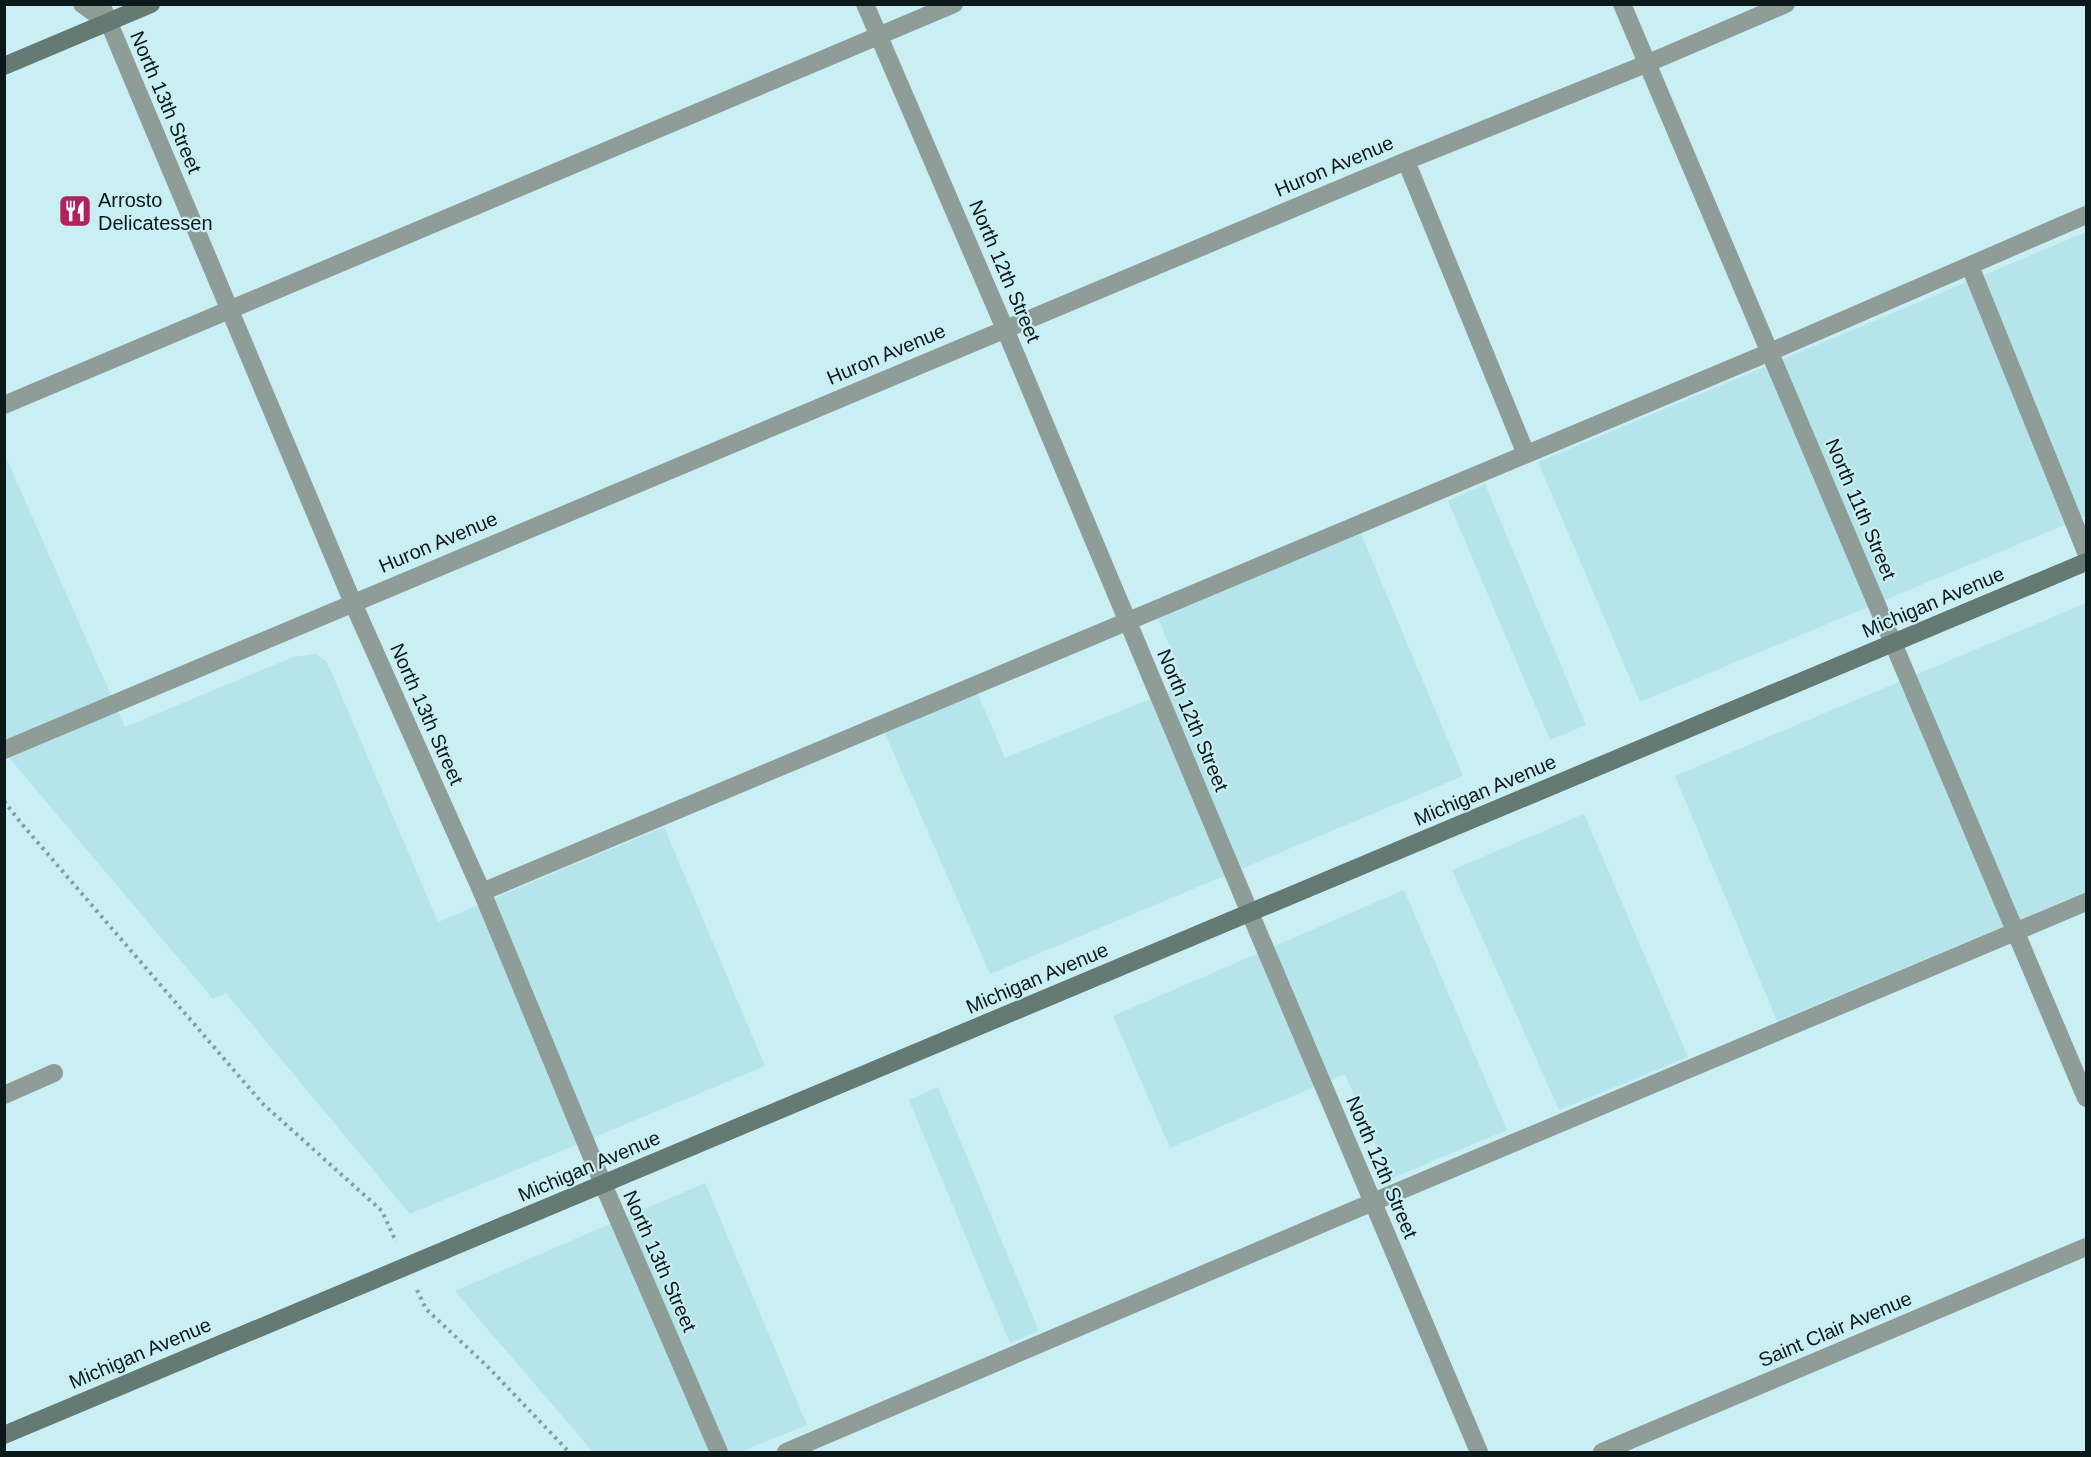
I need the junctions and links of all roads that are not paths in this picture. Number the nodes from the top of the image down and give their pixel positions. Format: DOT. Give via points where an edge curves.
graph roads {
  1 [pos="82,4"];
  2 [pos="101,4"];
  3 [pos="151,4"];
  4 [pos="865,4"];
  5 [pos="954,4"];
  6 [pos="1622,4"];
  7 [pos="1786,4"];
  8 [pos="108,23"];
  9 [pos="878,36"];
  10 [pos="1646,64"];
  11 [pos="4,66"];
  12 [pos="1406,161"];
  13 [pos="2086,215"];
  14 [pos="1970,266"];
  15 [pos="229,309"];
  16 [pos="1005,329"];
  17 [pos="1770,352"];
  18 [pos="4,405"];
  19 [pos="1526,454"];
  20 [pos="2086,552"];
  21 [pos="2086,562"];
  22 [pos="353,603"];
  23 [pos="1127,621"];
  24 [pos="1893,643"];
  25 [pos="4,750"];
  26 [pos="482,892"];
  27 [pos="2086,902"];
  28 [pos="1250,913"];
  29 [pos="2015,932"];
  30 [pos="54,1073"];
  31 [pos="4,1095"];
  32 [pos="2086,1098"];
  33 [pos="603,1184"];
  34 [pos="1372,1203"];
  35 [pos="2086,1247"];
  36 [pos="4,1435"];
  37 [pos="719,1452"];
  38 [pos="786,1452"];
  39 [pos="1479,1452"];
  40 [pos="1602,1452"];
  1 -- 8 [label="street, North 13th Street"];
  2 -- 8 [label="street"];
  3 -- 8 [label="street"];
  4 -- 9 [label="street, North 12th Street"];
  5 -- 9 [label="street"];
  6 -- 10 [label="street, North 11th Street"];
  7 -- 10 [label="street, Huron Avenue"];
  8 -- 11 [label="street"];
  8 -- 15 [label="street, North 13th Street"];
  9 -- 15 [label="street"];
  9 -- 16 [label="street, North 12th Street"];
  10 -- 12 [label="street, Huron Avenue"];
  10 -- 17 [label="street, North 11th Street"];
  12 -- 16 [label="street, Huron Avenue"];
  12 -- 19 [label="street"];
  13 -- 14 [label="street"];
  14 -- 17 [label="street"];
  14 -- 20 [label="street"];
  15 -- 18 [label="street"];
  15 -- 22 [label="street, North 13th Street"];
  16 -- 22 [label="street, Huron Avenue"];
  16 -- 23 [label="street, North 12th Street"];
  17 -- 19 [label="street"];
  17 -- 24 [label="street, North 11th Street"];
  19 -- 23 [label="street"];
  21 -- 24 [label="street, Michigan Avenue"];
  22 -- 25 [label="street, Huron Avenue"];
  22 -- 26 [label="street, North 13th Street"];
  23 -- 26 [label="street"];
  23 -- 28 [label="street, North 12th Street"];
  24 -- 28 [label="street, Michigan Avenue"];
  24 -- 29 [label="street, North 11th Street"];
  26 -- 33 [label="street, North 13th Street"];
  27 -- 29 [label="street"];
  28 -- 33 [label="street, Michigan Avenue"];
  28 -- 34 [label="street, North 12th Street"];
  29 -- 32 [label="street, North 11th Street"];
  29 -- 34 [label="street"];
  30 -- 31 [label="street"];
  33 -- 36 [label="street, Michigan Avenue"];
  33 -- 37 [label="street, North 13th Street"];
  34 -- 38 [label="street"];
  34 -- 39 [label="street, North 12th Street"];
  35 -- 40 [label="street, Saint Clair Avenue"];
}
